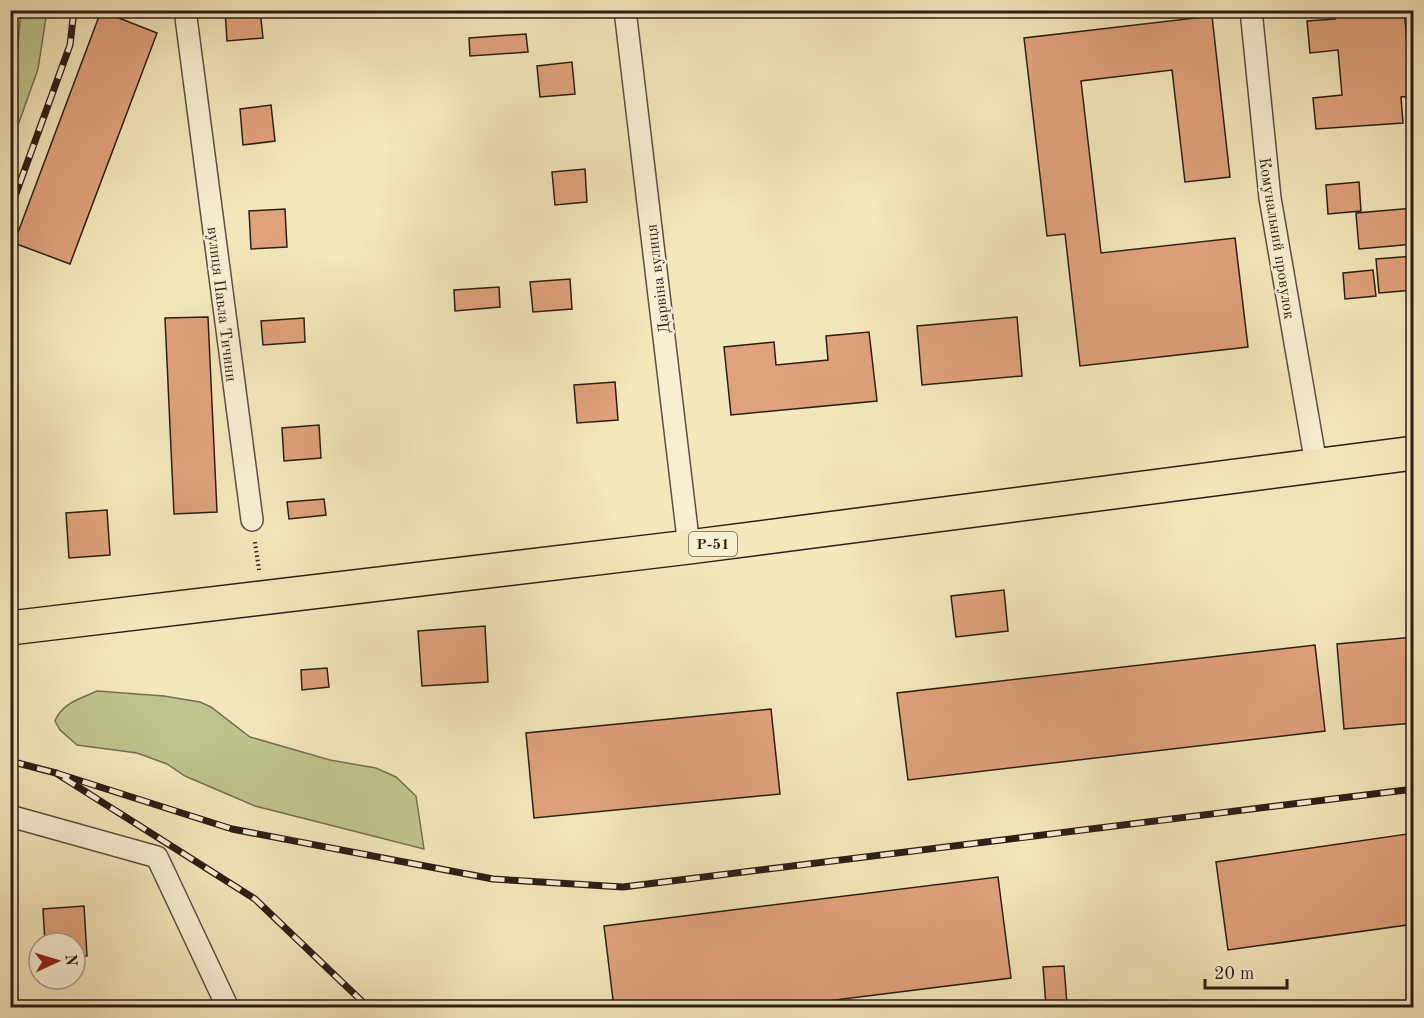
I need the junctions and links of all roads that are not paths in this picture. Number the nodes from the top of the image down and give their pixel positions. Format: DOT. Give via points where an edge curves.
graph roads {
  1 [pos="185,10"];
  2 [pos="625,10"];
  3 [pos="1251,10"];
  4 [pos="1413,453"];
  5 [pos="1316,464"];
  6 [pos="252,520"];
  7 [pos="689,547"];
  8 [pos="10,627"];
  9 [pos="10,816"];
  10 [pos="228,1008"];
  1 -- 6 [label="street, вулиця Павла Тичини"];
  2 -- 7 [label="street, Дарвіна вулиця"];
  3 -- 5 [label="street, Комунальний провулок" via="1270,198"];
  4 -- 5 [label="main road, Р-51"];
  5 -- 7 [label="main road, Р-51"];
  7 -- 8 [label="main road, Р-51"];
  9 -- 10 [label="street" via="157,857"];
}
